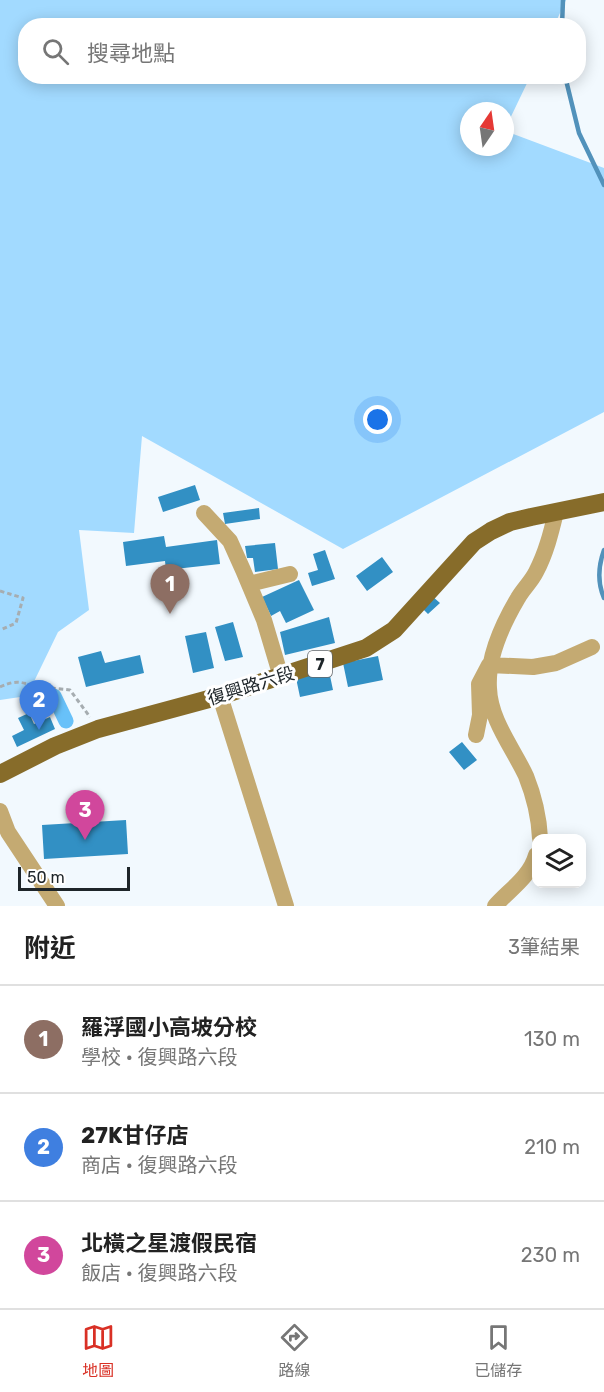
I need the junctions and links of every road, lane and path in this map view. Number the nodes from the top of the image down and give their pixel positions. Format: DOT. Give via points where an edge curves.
graph roads {
  1 [pos="604,502"];
  2 [pos="556,512"];
  3 [pos="204,513"];
  4 [pos="290,574"];
  5 [pos="249,584"];
  6 [pos="0,591"];
  7 [pos="0,630"];
  8 [pos="592,647"];
  9 [pos="489,665"];
  10 [pos="281,677"];
  11 [pos="0,687"];
  12 [pos="220,696"];
  13 [pos="98,729"];
  14 [pos="476,735"];
  15 [pos="0,774"];
  16 [pos="0,811"];
  17 [pos="540,834"];
  18 [pos="532,868"];
  19 [pos="57,906"];
  20 [pos="286,906"];
  21 [pos="495,906"];
  1 -- 2 [label="main road, 復興路六段 / 7"];
  2 -- 9 [label="lane" via="546,550 506,620"];
  2 -- 10 [label="main road, 復興路六段 / 7" via="510,522 474,542 394,630 366,648"];
  3 -- 5 [label="lane" via="230,541"];
  4 -- 5 [label="lane"];
  5 -- 10 [label="lane"];
  6 -- 7 [label="path" via="23,598 16,622"];
  8 -- 9 [label="lane" via="556,663 533,667"];
  9 -- 14 [label="lane" via="479,684"];
  9 -- 17 [label="lane" via="493,708 526,777"];
  10 -- 12 [label="main road, 復興路六段 / 7"];
  11 -- 13 [label="path" via="11,681 23,681 70,690"];
  12 -- 13 [label="main road, 復興路六段 / 7"];
  12 -- 20 [label="lane"];
  13 -- 15 [label="main road, 復興路六段 / 7"];
  16 -- 19 [label="lane" via="8,832"];
  18 -- 21 [label="lane"];
}
